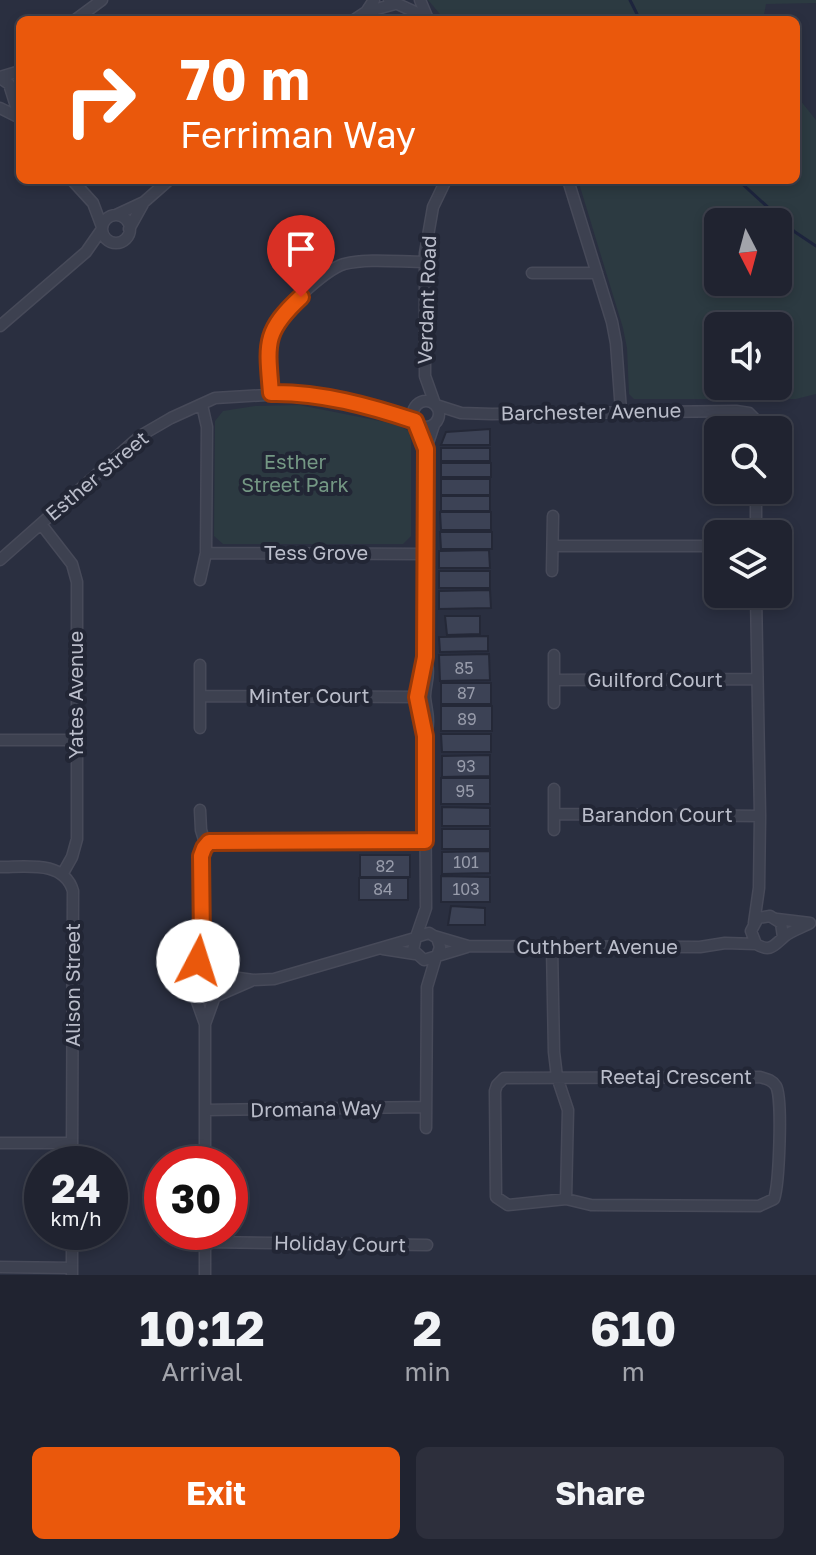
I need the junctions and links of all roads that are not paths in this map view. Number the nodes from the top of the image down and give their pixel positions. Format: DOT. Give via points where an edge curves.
graph roads {
  1 [pos="102,0"];
  2 [pos="374,0"];
  3 [pos="399,2"];
  4 [pos="366,12"];
  5 [pos="80,16"];
  6 [pos="360,16"];
  7 [pos="424,16"];
  8 [pos="0,78"];
  9 [pos="16,80"];
  10 [pos="11,91"];
  11 [pos="0,106"];
  12 [pos="16,108"];
  13 [pos="76,184"];
  14 [pos="164,184"];
  15 [pos="444,184"];
  16 [pos="569,184"];
  17 [pos="144,202"];
  18 [pos="93,203"];
  19 [pos="116,215"];
  20 [pos="102,228"];
  21 [pos="129,229"];
  22 [pos="118,242"];
  23 [pos="86,252"];
  24 [pos="425,262"];
  25 [pos="532,273"];
  26 [pos="597,273"];
  27 [pos="0,326"];
  28 [pos="425,376"];
  29 [pos="271,393"];
  30 [pos="202,405"];
  31 [pos="416,405"];
  32 [pos="435,405"];
  33 [pos="621,411"];
  34 [pos="390,412"];
  35 [pos="461,413"];
  36 [pos="752,416"];
  37 [pos="416,422"];
  38 [pos="435,424"];
  39 [pos="426,449"];
  40 [pos="553,516"];
  41 [pos="41,524"];
  42 [pos="553,546"];
  43 [pos="704,546"];
  44 [pos="206,553"];
  45 [pos="425,554"];
  46 [pos="0,560"];
  47 [pos="552,571"];
  48 [pos="200,580"];
  49 [pos="756,608"];
  50 [pos="554,655"];
  51 [pos="200,665"];
  52 [pos="756,679"];
  53 [pos="554,680"];
  54 [pos="201,696"];
  55 [pos="421,697"];
  56 [pos="554,703"];
  57 [pos="200,728"];
  58 [pos="0,740"];
  59 [pos="75,740"];
  60 [pos="554,789"];
  61 [pos="200,810"];
  62 [pos="554,814"];
  63 [pos="760,816"];
  64 [pos="554,830"];
  65 [pos="425,841"];
  66 [pos="206,846"];
  67 [pos="0,867"];
  68 [pos="63,873"];
  69 [pos="759,888"];
  70 [pos="426,908"];
  71 [pos="774,918"];
  72 [pos="813,923"];
  73 [pos="752,927"];
  74 [pos="434,935"];
  75 [pos="783,937"];
  76 [pos="416,938"];
  77 [pos="202,943"];
  78 [pos="725,943"];
  79 [pos="756,944"];
  80 [pos="468,946"];
  81 [pos="552,946"];
  82 [pos="381,949"];
  83 [pos="415,954"];
  84 [pos="436,956"];
  85 [pos="196,973"];
  86 [pos="215,973"];
  87 [pos="253,980"];
  88 [pos="427,987"];
  89 [pos="194,993"];
  90 [pos="216,995"];
  91 [pos="205,1024"];
  92 [pos="557,1077"];
  93 [pos="426,1107"];
  94 [pos="205,1110"];
  95 [pos="426,1128"];
  96 [pos="0,1143"];
  97 [pos="72,1143"];
  98 [pos="205,1146"];
  99 [pos="566,1199"];
  100 [pos="248,1239"];
  101 [pos="427,1245"];
  102 [pos="72,1250"];
  103 [pos="205,1250"];
  104 [pos="0,1267"];
  105 [pos="72,1271"];
  106 [pos="205,1275"];
  1 -- 5 [label="street"];
  2 -- 4 [label="street"];
  3 -- 4 [label="street"];
  3 -- 7 [label="street"];
  4 -- 6 [label="street"];
  8 -- 10 [label="street"];
  9 -- 10 [label="street"];
  10 -- 11 [label="street"];
  10 -- 12 [label="street"];
  13 -- 18 [label="street"];
  14 -- 17 [label="street"];
  15 -- 24 [label="street, Verdant Road" via="433,207"];
  16 -- 26 [label="street"];
  17 -- 19 [label="street"];
  17 -- 21 [label="street"];
  18 -- 19 [label="street"];
  18 -- 20 [label="street"];
  19 -- 20 [label="street"];
  19 -- 21 [label="street"];
  20 -- 22 [label="street" via="107,240"];
  20 -- 23 [label="street"];
  21 -- 22 [label="street"];
  22 -- 23 [label="street"];
  23 -- 27 [label="street"];
  24 -- 28 [label="street, Verdant Road"];
  24 -- 29 [label="street" via="359,262 328,272 271,331"];
  25 -- 26 [label="street"];
  26 -- 33 [label="street" via="616,343"];
  28 -- 31 [label="street, Verdant Road"];
  28 -- 32 [label="street, Verdant Road"];
  29 -- 30 [label="street, Esther Street" via="215,398"];
  29 -- 34 [label="street, Esther Street" via="300,393"];
  30 -- 41 [label="street, Esther Street" via="140,436"];
  30 -- 44 [label="street" via="207,427"];
  31 -- 32 [label="street"];
  31 -- 34 [label="street, Esther Street"];
  31 -- 37 [label="street"];
  32 -- 35 [label="street, Barchester Avenue"];
  32 -- 38 [label="street"];
  33 -- 35 [label="street, Barchester Avenue"];
  33 -- 36 [label="street, Barchester Avenue" via="736,411"];
  34 -- 37 [label="street, Esther Street"];
  35 -- 38 [label="street, Barchester Avenue"];
  37 -- 38 [label="street" via="425,427"];
  37 -- 39 [label="street"];
  38 -- 39 [label="street"];
  39 -- 45 [label="street"];
  40 -- 42 [label="street"];
  41 -- 46 [label="street, Esther Street"];
  41 -- 59 [label="street, Yates Avenue" via="72,564 77,582"];
  42 -- 43 [label="street"];
  42 -- 47 [label="street"];
  44 -- 45 [label="street, Tess Grove"];
  44 -- 48 [label="street"];
  45 -- 55 [label="street"];
  49 -- 52 [label="street"];
  50 -- 53 [label="street"];
  51 -- 54 [label="street"];
  52 -- 53 [label="street, Guilford Court"];
  52 -- 63 [label="street"];
  53 -- 56 [label="street"];
  54 -- 55 [label="street, Minter Court"];
  54 -- 57 [label="street"];
  55 -- 65 [label="street"];
  58 -- 59 [label="street"];
  59 -- 68 [label="street, Yates Avenue" via="77,839"];
  60 -- 62 [label="street, Barandon Court"];
  61 -- 66 [label="street"];
  62 -- 63 [label="street, Barandon Court"];
  62 -- 64 [label="street, Barandon Court"];
  63 -- 69 [label="street"];
  65 -- 66 [label="street" via="216,841"];
  65 -- 70 [label="street"];
  66 -- 77 [label="street" via="201,856"];
  67 -- 68 [label="street"];
  68 -- 97 [label="street, Alison Street" via="73,891"];
  69 -- 71 [label="street"];
  69 -- 73 [label="street"];
  70 -- 74 [label="street"];
  70 -- 76 [label="street"];
  71 -- 72 [label="street"];
  71 -- 73 [label="street" via="758,918"];
  71 -- 75 [label="street" via="783,927"];
  72 -- 75 [label="street"];
  73 -- 78 [label="street, Cuthbert Avenue"];
  73 -- 79 [label="street"];
  74 -- 76 [label="street"];
  74 -- 80 [label="street, Cuthbert Avenue"];
  74 -- 84 [label="street" via="440,947"];
  75 -- 79 [label="street" via="771,949"];
  76 -- 82 [label="street"];
  76 -- 83 [label="street"];
  77 -- 85 [label="street"];
  77 -- 86 [label="street"];
  78 -- 79 [label="street, Cuthbert Avenue"];
  78 -- 81 [label="street, Cuthbert Avenue"];
  80 -- 81 [label="street, Cuthbert Avenue"];
  80 -- 84 [label="street, Cuthbert Avenue"];
  81 -- 92 [label="street"];
  82 -- 83 [label="street"];
  82 -- 87 [label="street"];
  83 -- 84 [label="street" via="424,960"];
  83 -- 88 [label="street"];
  84 -- 88 [label="street"];
  85 -- 86 [label="street"];
  85 -- 89 [label="street"];
  86 -- 87 [label="street"];
  86 -- 90 [label="street" via="221,984"];
  87 -- 90 [label="street"];
  88 -- 93 [label="street"];
  89 -- 90 [label="street" via="202,998"];
  89 -- 91 [label="street"];
  90 -- 91 [label="street"];
  91 -- 94 [label="street"];
  92 -- 99 [label="street" via="568,1110"];
  92 -- 99 [label="street, Reetaj Crescent" via="504,1078 497,1085 494,1190 508,1205"];
  92 -- 99 [label="street, Reetaj Crescent" via="760,1077 775,1084 779,1100 778,1181 768,1203 591,1205"];
  93 -- 94 [label="street, Dromana Way"];
  93 -- 95 [label="street"];
  94 -- 98 [label="street"];
  96 -- 97 [label="street"];
  100 -- 101 [label="street, Holiday Court"];
  102 -- 105 [label="street"];
  103 -- 106 [label="street"];
  104 -- 105 [label="street"];
}
